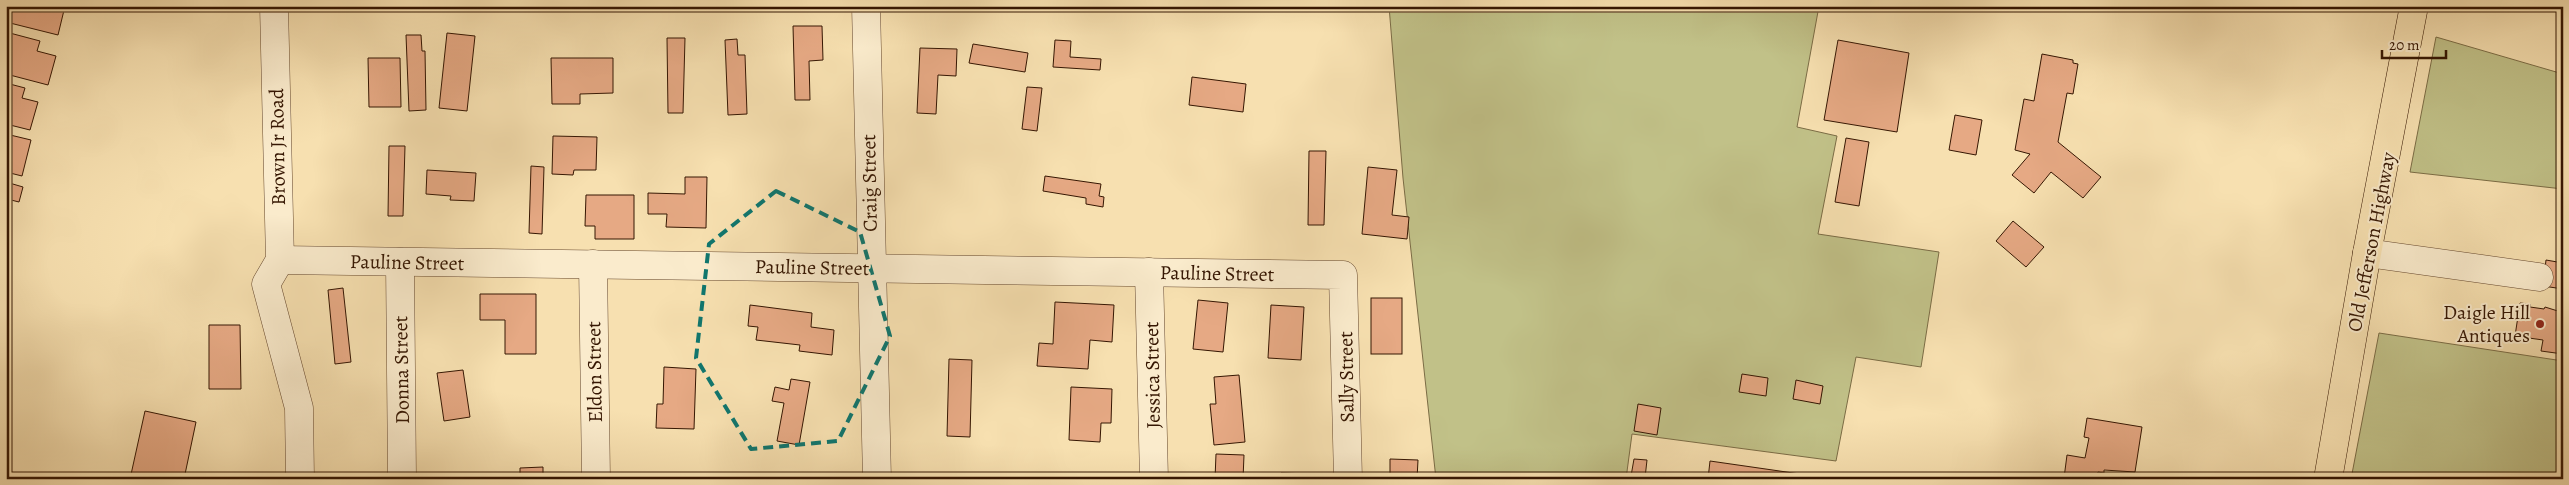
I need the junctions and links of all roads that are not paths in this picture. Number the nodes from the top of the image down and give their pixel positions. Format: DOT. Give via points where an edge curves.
graph roads {
  1 [pos="274,6"];
  2 [pos="866,6"];
  3 [pos="2414,6"];
  4 [pos="2368,253"];
  5 [pos="280,260"];
  6 [pos="400,262"];
  7 [pos="593,264"];
  8 [pos="870,268"];
  9 [pos="1149,272"];
  10 [pos="1343,275"];
  11 [pos="2539,277"];
  12 [pos="300,479"];
  13 [pos="402,479"];
  14 [pos="596,479"];
  15 [pos="877,479"];
  16 [pos="1154,479"];
  17 [pos="1348,479"];
  18 [pos="2328,479"];
  1 -- 5 [label="street, Brown Jr Road"];
  2 -- 8 [label="street, Craig Street"];
  3 -- 4 [label="main road, Old Jefferson Highway"];
  4 -- 11 [label="street"];
  4 -- 18 [label="main road, Old Jefferson Highway"];
  5 -- 6 [label="street, Pauline Street"];
  5 -- 12 [label="street" via="266,284 299,408"];
  6 -- 7 [label="street, Pauline Street"];
  6 -- 13 [label="street, Donna Street"];
  7 -- 8 [label="street, Pauline Street"];
  7 -- 14 [label="street, Eldon Street"];
  8 -- 9 [label="street, Pauline Street"];
  8 -- 15 [label="street, Craig Street"];
  9 -- 10 [label="street, Pauline Street"];
  9 -- 16 [label="street, Jessica Street"];
  10 -- 17 [label="street, Sally Street"];
}
